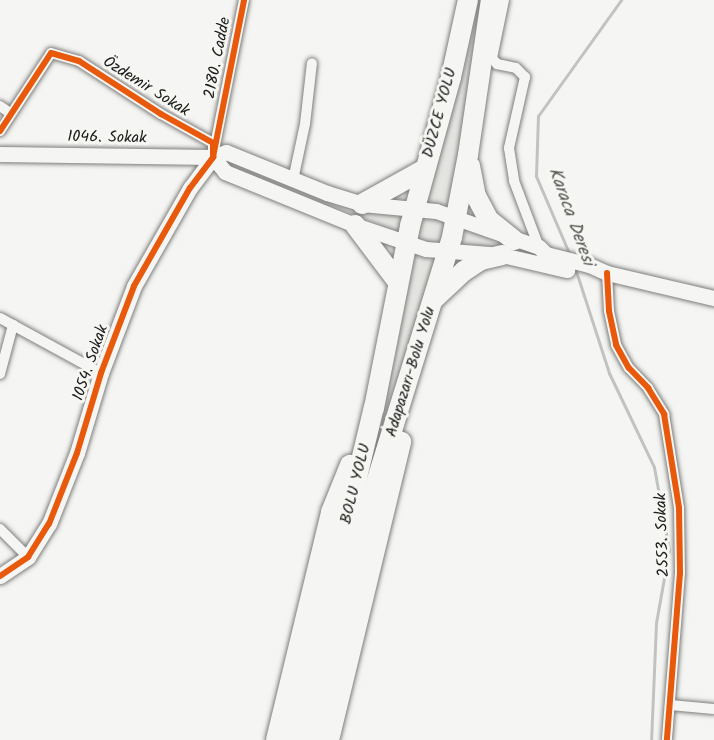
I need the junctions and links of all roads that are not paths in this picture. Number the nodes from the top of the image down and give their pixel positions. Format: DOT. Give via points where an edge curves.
graph roads {
  1 [pos="244,0"];
  2 [pos="468,0"];
  3 [pos="491,0"];
  4 [pos="504,0"];
  5 [pos="312,63"];
  6 [pos="0,106"];
  7 [pos="10,113"];
  8 [pos="0,131"];
  9 [pos="0,154"];
  10 [pos="468,155"];
  11 [pos="213,157"];
  12 [pos="425,169"];
  13 [pos="293,180"];
  14 [pos="362,204"];
  15 [pos="456,218"];
  16 [pos="356,225"];
  17 [pos="411,226"];
  18 [pos="508,248"];
  19 [pos="447,252"];
  20 [pos="546,256"];
  21 [pos="597,271"];
  22 [pos="398,282"];
  23 [pos="714,298"];
  24 [pos="434,300"];
  25 [pos="0,318"];
  26 [pos="13,325"];
  27 [pos="416,356"];
  28 [pos="101,373"];
  29 [pos="0,374"];
  30 [pos="374,408"];
  31 [pos="0,529"];
  32 [pos="28,557"];
  33 [pos="0,576"];
  34 [pos="670,705"];
  35 [pos="714,709"];
  36 [pos="276,740"];
  37 [pos="294,740"];
  38 [pos="310,740"];
  39 [pos="329,740"];
  40 [pos="667,740"];
  1 -- 11 [label="street, 2180. Cadde"];
  2 -- 12 [label="highway, DÜZCE YOLU"];
  3 -- 10 [label="highway, Adapazarı-Bolu Yolu"];
  4 -- 20 [label="street" via="492,58 497,64 516,68 525,77 508,148 514,181"];
  5 -- 13 [label="street"];
  6 -- 7 [label="street"];
  7 -- 8 [label="street"];
  7 -- 11 [label="street, Özdemir Sokak" via="51,53 79,61 213,143"];
  9 -- 11 [label="street, 1046. Sokak"];
  10 -- 15 [label="highway, Adapazarı-Bolu Yolu"];
  10 -- 18 [label="highway" via="476,195"];
  11 -- 13 [label="street, 1046. Sokak" via="226,152"];
  11 -- 16 [label="street" via="225,172"];
  11 -- 28 [label="street, 1054. Sokak" via="190,188 134,286"];
  12 -- 14 [label="highway"];
  12 -- 17 [label="highway, DÜZCE YOLU"];
  13 -- 14 [label="street, 1046. Sokak"];
  14 -- 17 [label="street, 1046. Sokak"];
  15 -- 17 [label="street" via="436,211"];
  15 -- 18 [label="street"];
  15 -- 19 [label="highway, Adapazarı-Bolu Yolu"];
  16 -- 17 [label="street"];
  16 -- 22 [label="highway"];
  17 -- 19 [label="street" via="426,249"];
  17 -- 22 [label="highway, BOLU YOLU"];
  18 -- 19 [label="street"];
  18 -- 20 [label="street"];
  18 -- 20 [label="street"];
  18 -- 24 [label="highway" via="464,271"];
  19 -- 24 [label="highway, Adapazarı-Bolu Yolu"];
  20 -- 21 [label="street"];
  21 -- 23 [label="street"];
  21 -- 34 [label="street, 2553. Sokak" via="616,345 664,414 679,508 680,573"];
  22 -- 30 [label="highway, BOLU YOLU"];
  24 -- 27 [label="highway, Adapazarı-Bolu Yolu"];
  25 -- 26 [label="street"];
  26 -- 28 [label="street"];
  26 -- 29 [label="street"];
  27 -- 38 [label="highway, Adapazarı-Bolu Yolu" via="357,544"];
  27 -- 39 [label="highway" via="382,528"];
  28 -- 32 [label="street, 1054. Sokak" via="77,453 53,514"];
  30 -- 36 [label="highway" via="331,512"];
  30 -- 37 [label="highway, BOLU YOLU"];
  31 -- 32 [label="street"];
  32 -- 33 [label="street, 1054. Sokak"];
  34 -- 35 [label="street"];
  34 -- 40 [label="street, 2553. Sokak"];
}
